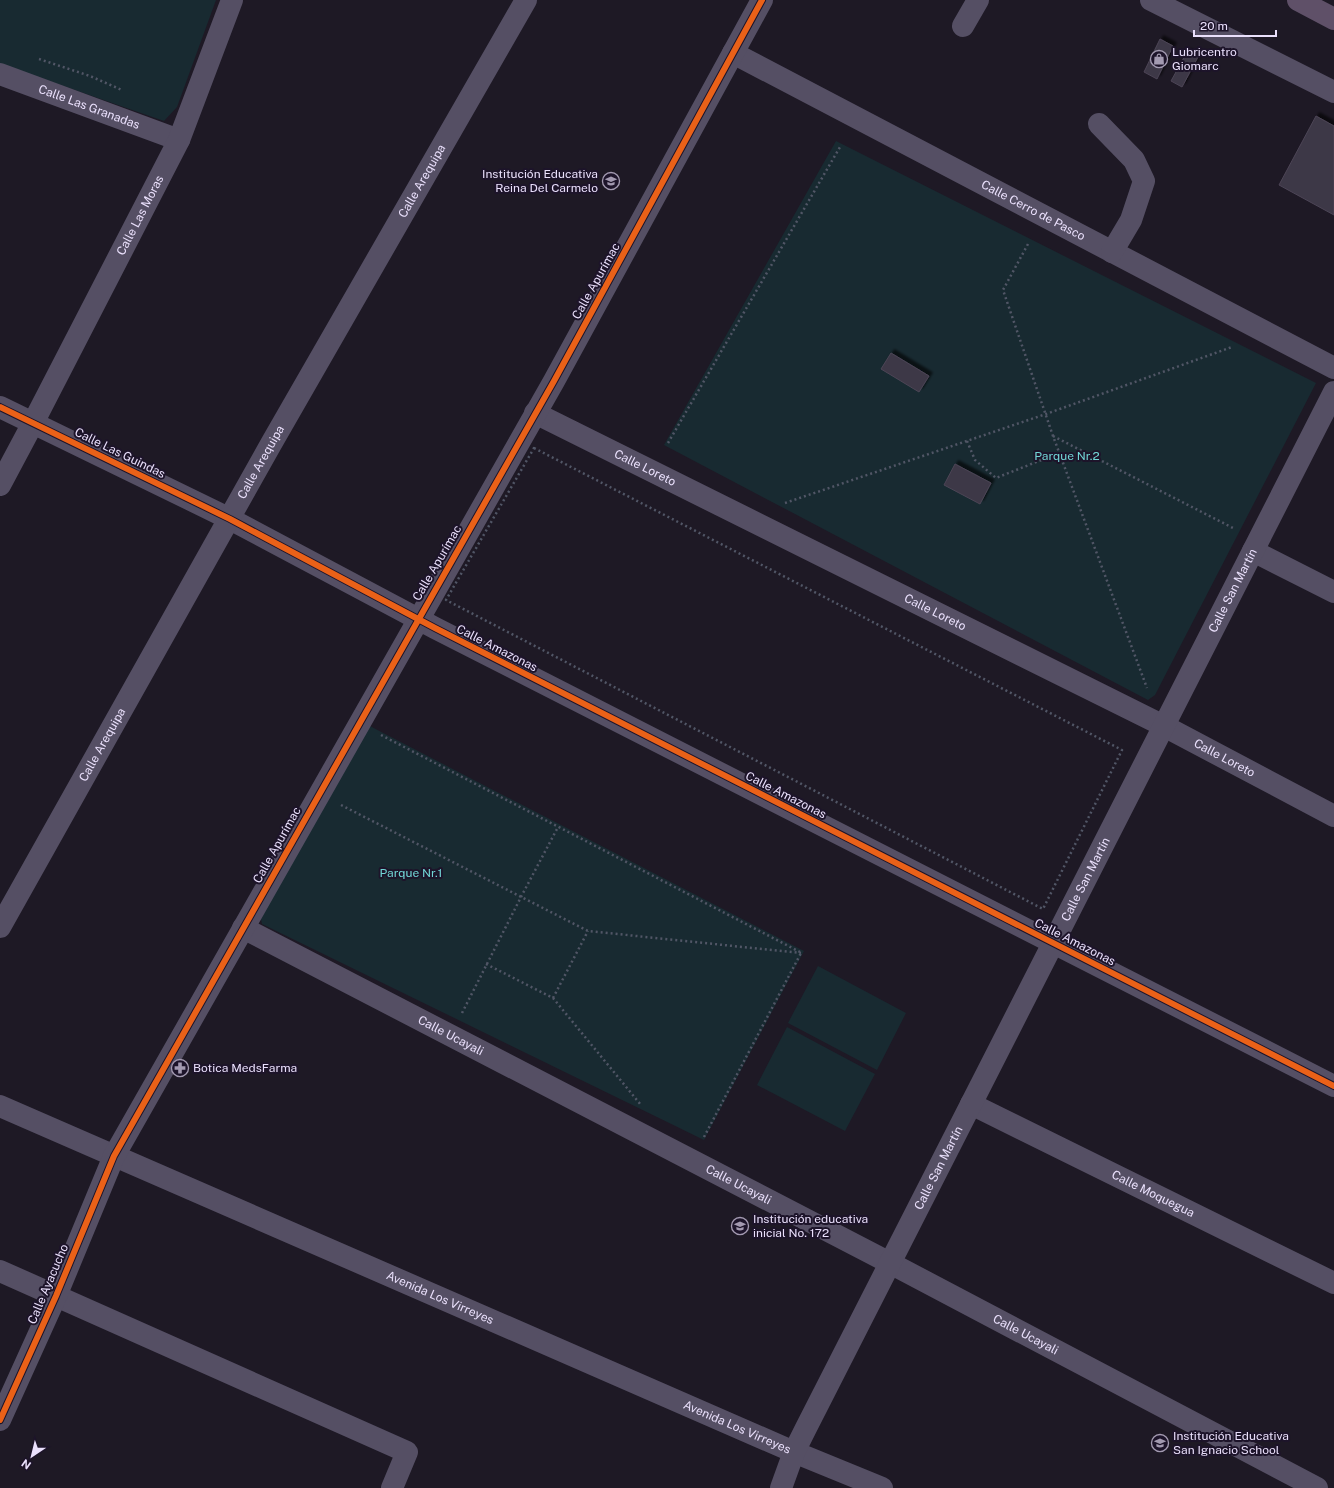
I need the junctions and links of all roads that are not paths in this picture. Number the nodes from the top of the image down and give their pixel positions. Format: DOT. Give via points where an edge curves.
graph roads {
  1 [pos="232,0"];
  2 [pos="526,0"];
  3 [pos="762,0"];
  4 [pos="978,0"];
  5 [pos="1151,0"];
  6 [pos="1298,0"];
  7 [pos="1334,19"];
  8 [pos="963,26"];
  9 [pos="733,53"];
  10 [pos="0,74"];
  11 [pos="1334,92"];
  12 [pos="1099,124"];
  13 [pos="179,140"];
  14 [pos="1112,252"];
  15 [pos="1334,368"];
  16 [pos="1334,392"];
  17 [pos="0,407"];
  18 [pos="535,413"];
  19 [pos="34,423"];
  20 [pos="0,485"];
  21 [pos="230,519"];
  22 [pos="1253,550"];
  23 [pos="1334,592"];
  24 [pos="418,619"];
  25 [pos="1164,726"];
  26 [pos="1334,816"];
  27 [pos="0,927"];
  28 [pos="243,928"];
  29 [pos="1053,944"];
  30 [pos="1334,1086"];
  31 [pos="971,1104"];
  32 [pos="0,1106"];
  33 [pos="114,1156"];
  34 [pos="890,1263"];
  35 [pos="0,1271"];
  36 [pos="1334,1283"];
  37 [pos="56,1296"];
  38 [pos="0,1420"];
  39 [pos="794,1452"];
  40 [pos="392,1488"];
  41 [pos="781,1488"];
  42 [pos="882,1488"];
  43 [pos="1317,1488"];
  1 -- 13 [label="street, Calle Las Moras"];
  2 -- 21 [label="street, Calle Arequipa"];
  3 -- 9 [label="street, Calle Apurímac"];
  4 -- 8 [label="street"];
  5 -- 11 [label="street"];
  6 -- 7 [label="main road"];
  9 -- 14 [label="street, Calle Cerro de Pasco"];
  9 -- 18 [label="street, Calle Apurímac"];
  10 -- 13 [label="street, Calle Las Granadas"];
  12 -- 14 [label="street" via="1134,160 1144,181 1131,220"];
  13 -- 19 [label="street, Calle Las Moras"];
  14 -- 15 [label="street, Calle Cerro de Pasco"];
  16 -- 22 [label="street, Calle San Martín"];
  17 -- 19 [label="street, Calle Las Guindas"];
  18 -- 24 [label="street, Calle Apurímac"];
  18 -- 25 [label="street, Calle Loreto"];
  19 -- 20 [label="street, Calle Las Moras"];
  19 -- 21 [label="street, Calle Las Guindas"];
  21 -- 24 [label="street, Calle Amazonas"];
  21 -- 27 [label="street, Calle Arequipa"];
  22 -- 23 [label="street"];
  22 -- 25 [label="street, Calle San Martín"];
  24 -- 28 [label="street, Calle Apurímac"];
  24 -- 29 [label="street, Calle Amazonas"];
  25 -- 26 [label="street, Calle Loreto"];
  25 -- 29 [label="street, Calle San Martín"];
  28 -- 33 [label="street, Calle Apurímac"];
  28 -- 34 [label="street, Calle Ucayali"];
  29 -- 30 [label="street, Calle Amazonas"];
  29 -- 31 [label="street, Calle San Martín"];
  31 -- 34 [label="street, Calle San Martín"];
  31 -- 36 [label="street, Calle Moquegua"];
  32 -- 33 [label="street, Avenida Los Virreyes"];
  33 -- 37 [label="street, Calle Ayacucho"];
  33 -- 39 [label="street, Avenida Los Virreyes"];
  34 -- 39 [label="street, Calle San Martín"];
  34 -- 43 [label="street, Calle Ucayali"];
  35 -- 37 [label="street"];
  37 -- 38 [label="street, Calle Ayacucho"];
  37 -- 40 [label="street" via="407,1452"];
  39 -- 41 [label="street, Calle San Martín"];
  39 -- 42 [label="street, Avenida Los Virreyes"];
}
